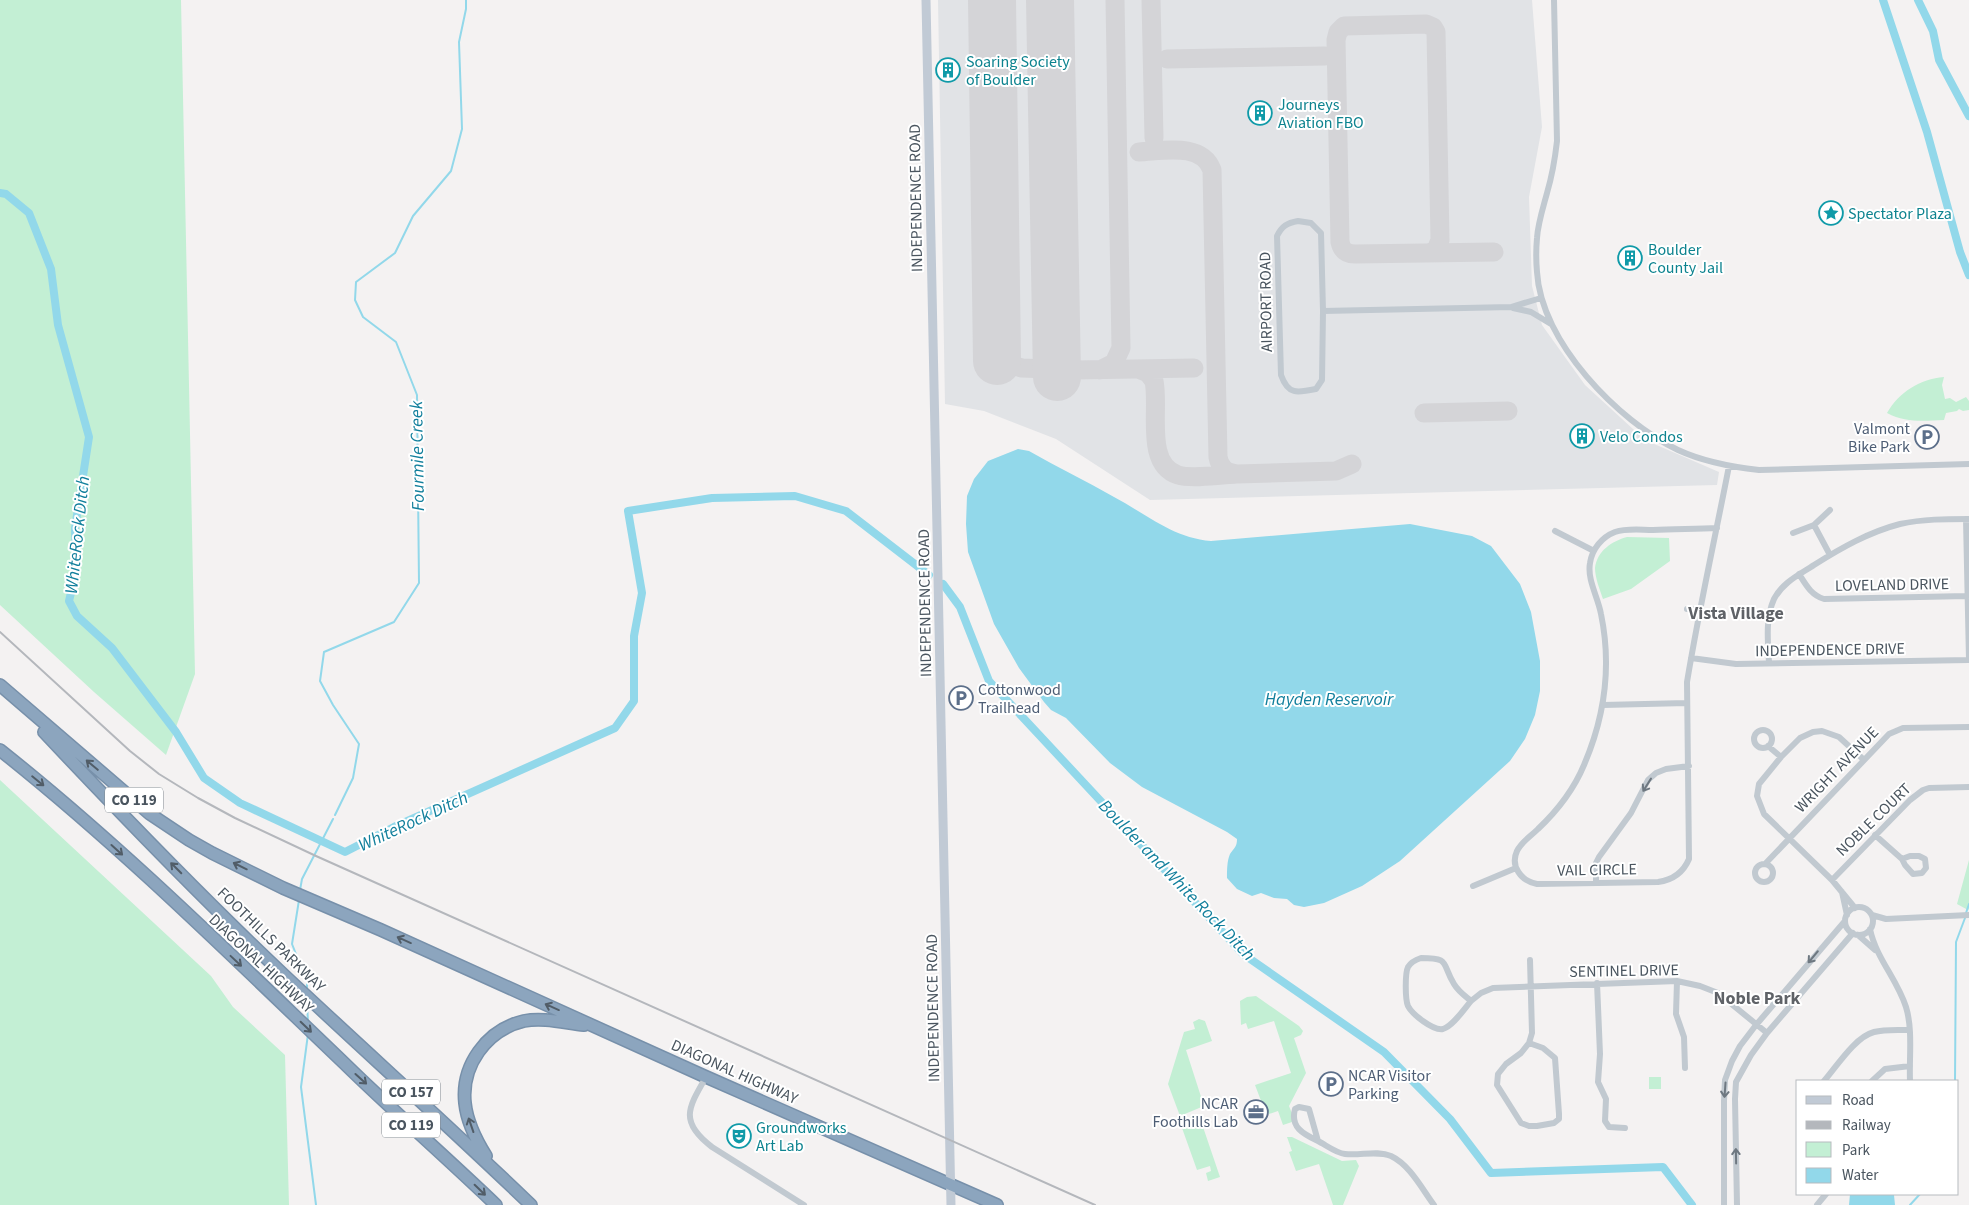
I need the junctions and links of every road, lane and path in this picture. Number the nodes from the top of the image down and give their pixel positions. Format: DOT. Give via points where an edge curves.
graph roads {
  1 [pos="926,0"];
  2 [pos="1554,0"];
  3 [pos="1541,298"];
  4 [pos="1512,307"];
  5 [pos="1323,311"];
  6 [pos="1550,324"];
  7 [pos="1969,464"];
  8 [pos="1729,466"];
  9 [pos="1830,510"];
  10 [pos="1967,519"];
  11 [pos="1814,525"];
  12 [pos="1717,528"];
  13 [pos="1555,531"];
  14 [pos="1793,533"];
  15 [pos="1594,551"];
  16 [pos="1830,555"];
  17 [pos="1798,574"];
  18 [pos="1967,596"];
  19 [pos="1687,609"];
  20 [pos="1701,610"];
  21 [pos="1691,658"];
  22 [pos="1969,660"];
  23 [pos="1769,663"];
  24 [pos="1,686"];
  25 [pos="1687,703"];
  26 [pos="1603,705"];
  27 [pos="1969,727"];
  28 [pos="1768,746"];
  29 [pos="0,750"];
  30 [pos="1781,757"];
  31 [pos="1863,759"];
  32 [pos="1689,766"];
  33 [pos="1969,787"];
  34 [pos="1875,835"];
  35 [pos="1788,838"];
  36 [pos="1902,859"];
  37 [pos="1765,864"];
  38 [pos="1516,868"];
  39 [pos="1832,880"];
  40 [pos="1596,883"];
  41 [pos="1473,886"];
  42 [pos="1841,891"];
  43 [pos="1855,908"];
  44 [pos="1872,915"];
  45 [pos="1969,915"];
  46 [pos="1846,918"];
  47 [pos="1886,919"];
  48 [pos="1871,927"];
  49 [pos="1855,934"];
  50 [pos="1876,951"];
  51 [pos="1530,960"];
  52 [pos="1677,981"];
  53 [pos="1597,983"];
  54 [pos="1532,986"];
  55 [pos="1471,1002"];
  56 [pos="1756,1025"];
  57 [pos="597,1027"];
  58 [pos="1909,1030"];
  59 [pos="1767,1033"];
  60 [pos="1529,1043"];
  61 [pos="1910,1066"];
  62 [pos="1685,1068"];
  63 [pos="706,1077"];
  64 [pos="1825,1080"];
  65 [pos="1873,1080"];
  66 [pos="1910,1080"];
  67 [pos="1625,1128"];
  68 [pos="1318,1141"];
  69 [pos="494,1168"];
  70 [pos="950,1183"];
  71 [pos="1825,1195"];
  72 [pos="496,1205"];
  73 [pos="531,1205"];
  74 [pos="804,1205"];
  75 [pos="951,1205"];
  76 [pos="997,1205"];
  77 [pos="1434,1205"];
  78 [pos="1724,1205"];
  79 [pos="1737,1205"];
  80 [pos="1817,1205"];
  1 -- 70 [label="street, INDEPENDENCE ROAD"];
  2 -- 3 [label="street" via="1557,141 1537,237"];
  3 -- 4 [label="street"];
  3 -- 6 [label="street"];
  4 -- 5 [label="street"];
  4 -- 6 [label="street" via="1531,312"];
  5 -- 5 [label="street, AIRPORT ROAD" via="1322,380 1316,389 1295,392 1287,388 1281,375 1278,236 1288,223 1311,223 1321,233"];
  6 -- 8 [label="street" via="1579,367 1641,427 1680,451"];
  7 -- 8 [label="street" via="1777,470"];
  8 -- 12 [label="street, VAIL CIRCLE"];
  9 -- 11 [label="street"];
  10 -- 16 [label="street" via="1900,524"];
  10 -- 18 [label="street"];
  11 -- 14 [label="street"];
  11 -- 16 [label="street"];
  12 -- 15 [label="street" via="1623,530 1606,537"];
  12 -- 20 [label="street, VAIL CIRCLE"];
  13 -- 15 [label="street"];
  15 -- 26 [label="street" via="1589,574 1606,640"];
  16 -- 17 [label="street"];
  17 -- 18 [label="street, LOVELAND DRIVE" via="1811,592 1824,599"];
  17 -- 23 [label="street" via="1782,587 1771,608"];
  18 -- 22 [label="street"];
  19 -- 20 [label="street"];
  20 -- 21 [label="street, VAIL CIRCLE"];
  21 -- 23 [label="street, INDEPENDENCE DRIVE" via="1736,664"];
  21 -- 25 [label="street, VAIL CIRCLE"];
  22 -- 23 [label="street, INDEPENDENCE DRIVE"];
  57 -- 24 [label="highway, CO 119, one-way" via="283,888 212,853 163,823"];
  69 -- 24 [label="highway, FOOTHILLS PARKWAY / CO 157, one-way" via="286,977 116,807"];
  25 -- 26 [label="street"];
  25 -- 32 [label="street, VAIL CIRCLE"];
  26 -- 38 [label="street" via="1583,768 1562,802 1517,851"];
  27 -- 31 [label="street, WRIGHT AVENUE" via="1895,730"];
  28 -- 30 [label="street"];
  29 -- 72 [label="highway, DIAGONAL HIGHWAY / CO 119, one-way" via="129,861"];
  30 -- 31 [label="street" via="1802,736 1822,731 1839,737"];
  30 -- 35 [label="street" via="1759,784 1757,796 1764,814"];
  31 -- 35 [label="street, WRIGHT AVENUE"];
  32 -- 40 [label="street, one-way" via="1666,769 1648,780 1631,813 1599,857"];
  32 -- 40 [label="street, VAIL CIRCLE" via="1689,859 1682,871 1665,881"];
  33 -- 34 [label="street, NOBLE COURT" via="1923,790"];
  34 -- 36 [label="street"];
  34 -- 39 [label="street, NOBLE COURT"];
  35 -- 37 [label="street, WRIGHT AVENUE"];
  35 -- 39 [label="street"];
  38 -- 40 [label="street, VAIL CIRCLE" via="1523,878 1532,883"];
  38 -- 41 [label="street"];
  39 -- 42 [label="street"];
  42 -- 43 [label="street"];
  42 -- 46 [label="street"];
  43 -- 44 [label="street" via="1865,908"];
  43 -- 46 [label="street"];
  44 -- 47 [label="street"];
  44 -- 48 [label="street"];
  45 -- 47 [label="street"];
  46 -- 49 [label="street" via="1846,926"];
  46 -- 56 [label="street, one-way"];
  47 -- 48 [label="street"];
  48 -- 49 [label="street" via="1863,934"];
  48 -- 50 [label="street"];
  49 -- 50 [label="street"];
  49 -- 59 [label="street"];
  50 -- 58 [label="street" via="1906,1005"];
  51 -- 54 [label="street"];
  52 -- 53 [label="street, SENTINEL DRIVE"];
  52 -- 56 [label="street, SENTINEL DRIVE" via="1718,993"];
  52 -- 62 [label="street" via="1676,1014 1684,1036"];
  53 -- 54 [label="street, SENTINEL DRIVE"];
  53 -- 67 [label="street" via="1598,1082 1606,1100 1605,1122 1609,1127"];
  54 -- 55 [label="street, SENTINEL DRIVE" via="1493,988"];
  54 -- 60 [label="street"];
  55 -- 55 [label="street, SENTINEL DRIVE" via="1444,1029 1432,1028 1410,1009 1407,1002 1408,966 1421,958 1442,961 1454,986"];
  56 -- 59 [label="street, SENTINEL DRIVE"];
  56 -- 78 [label="street, one-way" via="1740,1046 1725,1080"];
  57 -- 63 [label="highway, DIAGONAL HIGHWAY / CO 119"];
  69 -- 57 [label="highway, one-way" via="473,1132 465,1104 467,1075 480,1049 500,1031 523,1022 543,1020"];
  58 -- 61 [label="street"];
  58 -- 64 [label="street" via="1880,1030 1864,1035"];
  79 -- 59 [label="street, one-way" via="1736,1082"];
  60 -- 60 [label="street" via="1498,1074 1497,1085 1521,1124 1554,1123 1559,1120 1554,1058 1543,1048"];
  61 -- 65 [label="street" via="1885,1069"];
  61 -- 66 [label="street"];
  63 -- 70 [label="highway, DIAGONAL HIGHWAY / CO 119"];
  63 -- 74 [label="street" via="693,1099 690,1112 692,1127 700,1138"];
  68 -- 68 [label="street" via="1311,1111 1306,1107 1295,1108 1295,1121 1302,1134"];
  68 -- 77 [label="street" via="1344,1154 1390,1156 1409,1171"];
  69 -- 73 [label="highway, FOOTHILLS PARKWAY / CO 157"];
  70 -- 75 [label="street, INDEPENDENCE ROAD"];
  70 -- 76 [label="highway, DIAGONAL HIGHWAY / CO 119"];
  71 -- 80 [label="street"];
}
